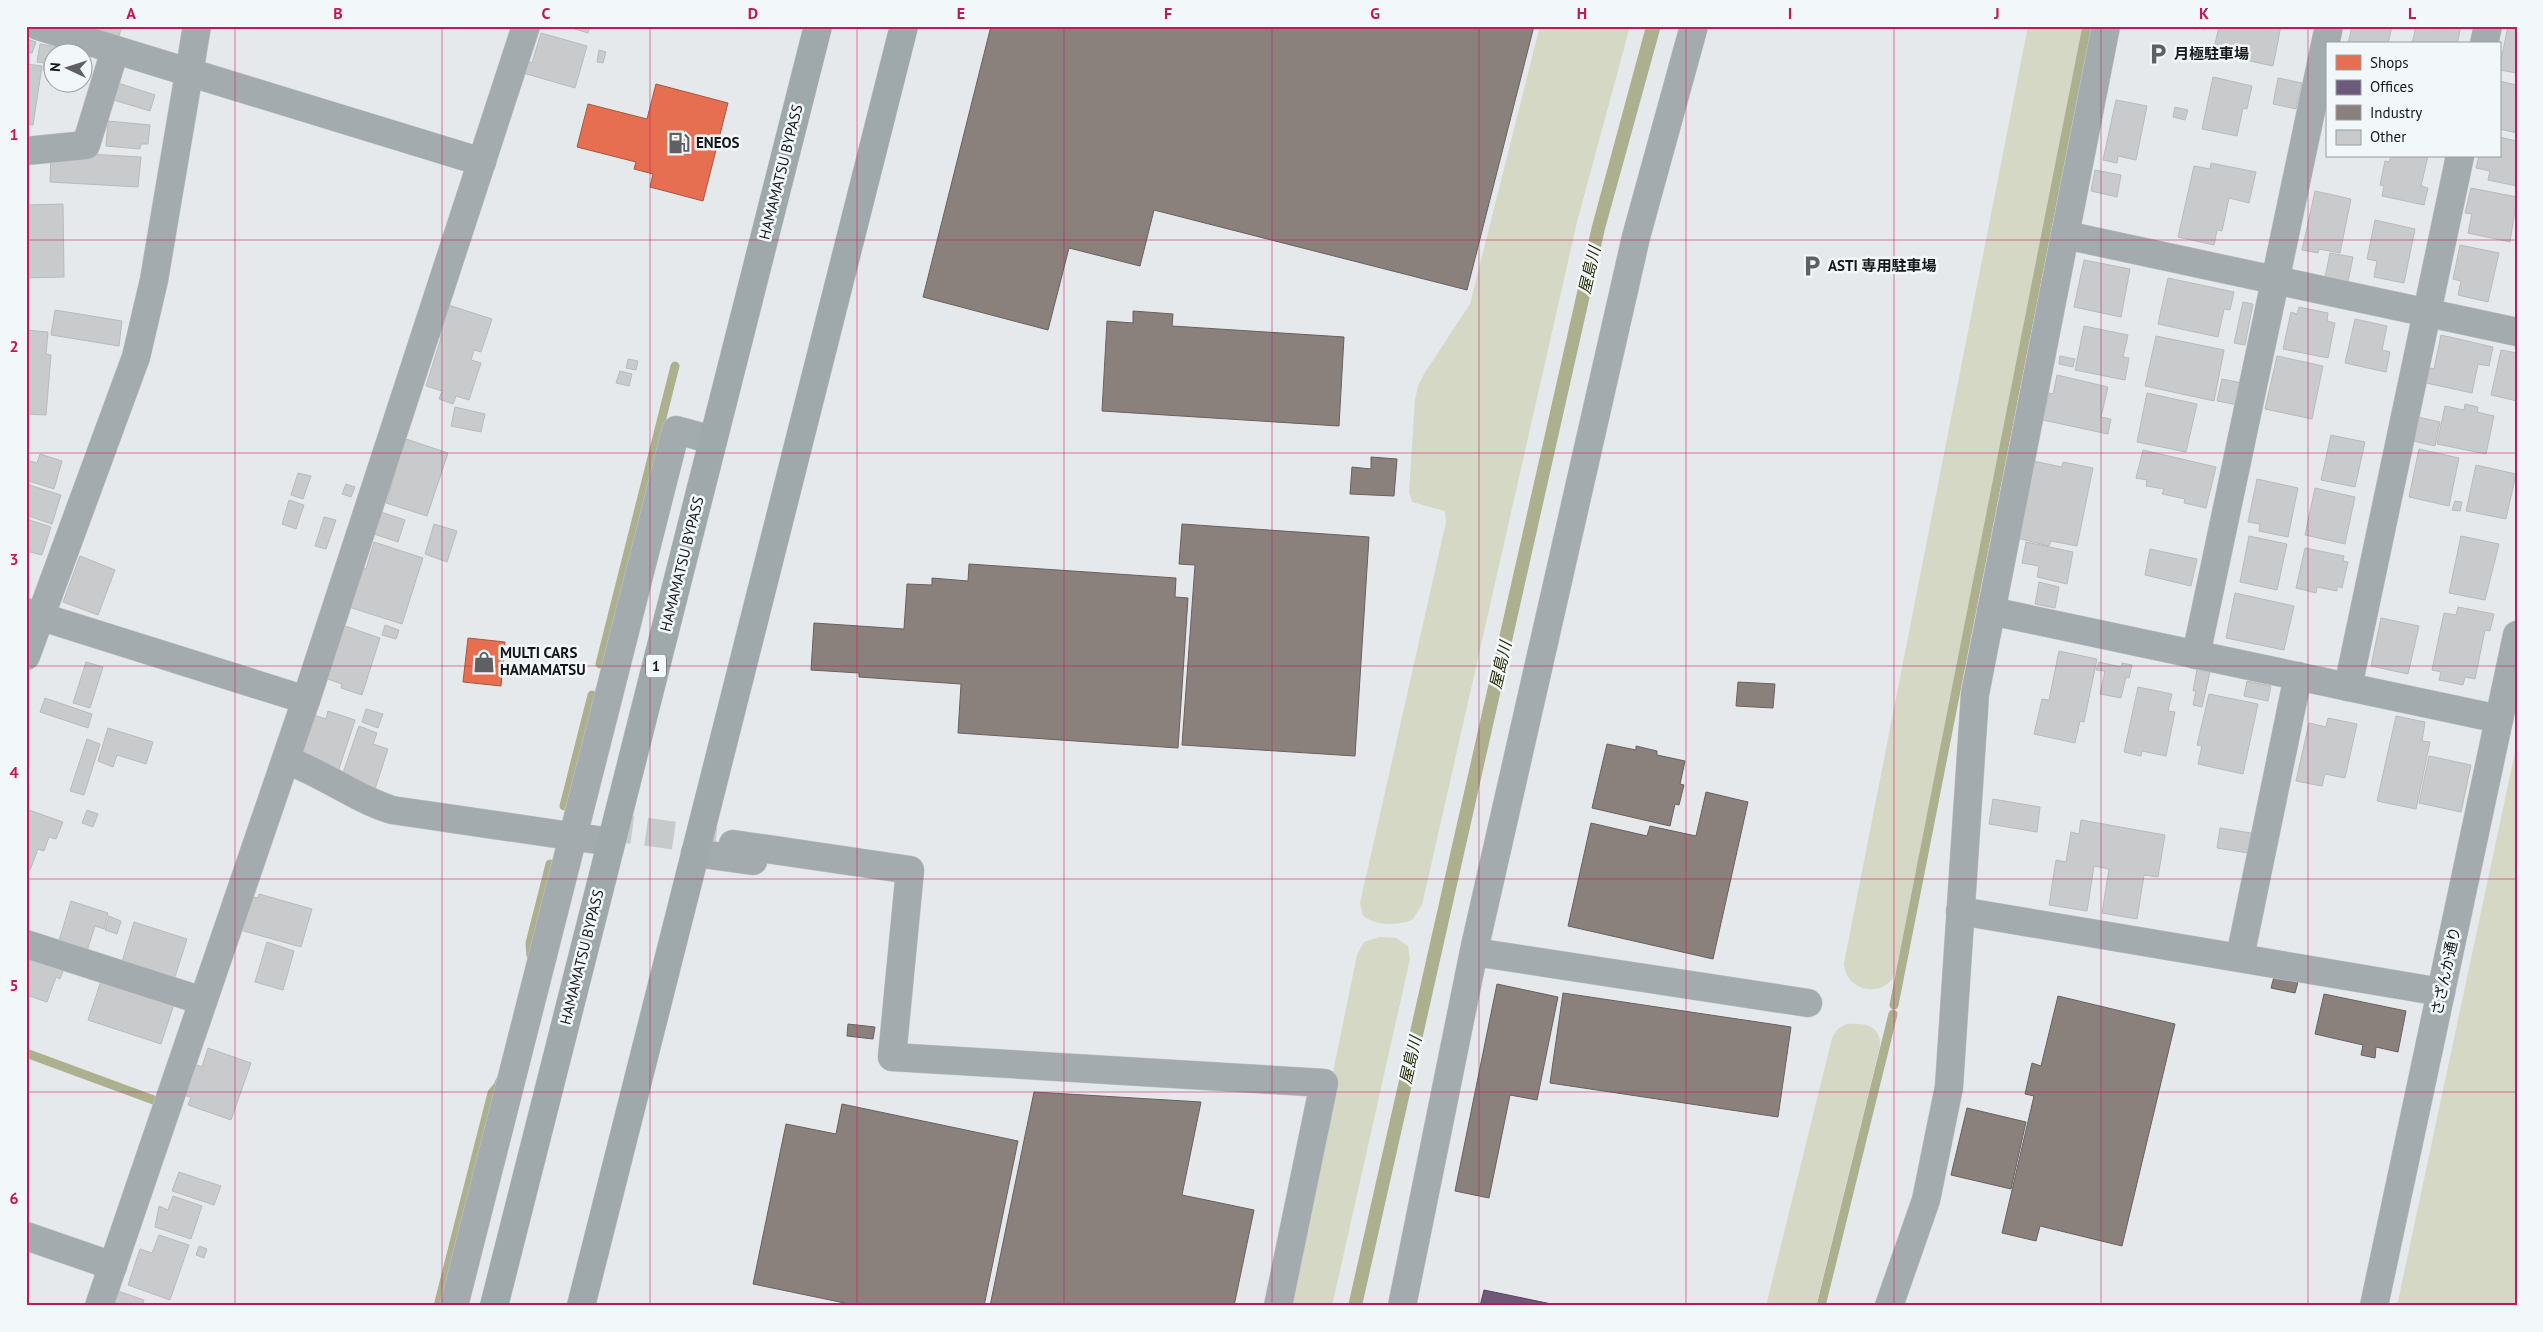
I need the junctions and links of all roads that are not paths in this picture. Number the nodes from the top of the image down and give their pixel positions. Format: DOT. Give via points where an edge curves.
graph roads {
  1 [pos="38,26"];
  2 [pos="197,26"];
  3 [pos="526,26"];
  4 [pos="818,26"];
  5 [pos="904,26"];
  6 [pos="1694,26"];
  7 [pos="2106,26"];
  8 [pos="2330,26"];
  9 [pos="2488,26"];
  10 [pos="2327,42"];
  11 [pos="2484,42"];
  12 [pos="2326,45"];
  13 [pos="115,50"];
  14 [pos="189,72"];
  15 [pos="26,150"];
  16 [pos="2460,158"];
  17 [pos="482,162"];
  18 [pos="2065,235"];
  19 [pos="2276,280"];
  20 [pos="2427,313"];
  21 [pos="2517,332"];
  22 [pos="713,440"];
  23 [pos="1991,611"];
  24 [pos="34,614"];
  25 [pos="2517,636"];
  26 [pos="2196,655"];
  27 [pos="26,656"];
  28 [pos="2298,676"];
  29 [pos="2348,687"];
  30 [pos="306,700"];
  31 [pos="2499,719"];
  32 [pos="602,721"];
  33 [pos="639,731"];
  34 [pos="286,760"];
  35 [pos="568,828"];
  36 [pos="611,842"];
  37 [pos="733,844"];
  38 [pos="695,852"];
  39 [pos="908,883"];
  40 [pos="1960,911"];
  41 [pos="26,944"];
  42 [pos="1474,952"];
  43 [pos="2240,957"];
  44 [pos="2441,992"];
  45 [pos="203,1001"];
  46 [pos="1808,1003"];
  47 [pos="26,1236"];
  48 [pos="113,1266"];
  49 [pos="99,1306"];
  50 [pos="454,1306"];
  51 [pos="494,1306"];
  52 [pos="581,1306"];
  53 [pos="1278,1306"];
  54 [pos="1402,1306"];
  55 [pos="1889,1306"];
  56 [pos="2374,1306"];
  1 -- 13 [label="street"];
  2 -- 14 [label="street"];
  3 -- 17 [label="street"];
  4 -- 22 [label="highway, HAMAMATSU BYPASS / 1"];
  5 -- 38 [label="highway"];
  6 -- 42 [label="street" via="1636,236"];
  7 -- 18 [label="street"];
  8 -- 10 [label="street"];
  9 -- 11 [label="street"];
  12 -- 19 [label="street"];
  13 -- 14 [label="street"];
  13 -- 15 [label="street" via="86,145"];
  14 -- 17 [label="street"];
  14 -- 24 [label="street" via="141,338 123,395"];
  16 -- 20 [label="street"];
  17 -- 30 [label="street"];
  18 -- 19 [label="street"];
  18 -- 23 [label="street"];
  19 -- 20 [label="street"];
  19 -- 26 [label="street"];
  20 -- 21 [label="street"];
  20 -- 29 [label="street"];
  22 -- 32 [label="street" via="676,430"];
  22 -- 33 [label="highway, HAMAMATSU BYPASS / 1"];
  23 -- 26 [label="street"];
  23 -- 40 [label="street" via="1973,718"];
  24 -- 27 [label="street"];
  24 -- 30 [label="street"];
  25 -- 31 [label="street, さざんか通り"];
  26 -- 28 [label="street"];
  28 -- 29 [label="street"];
  28 -- 43 [label="street"];
  29 -- 31 [label="street"];
  30 -- 34 [label="street"];
  31 -- 44 [label="street, さざんか通り"];
  32 -- 33 [label="street"];
  32 -- 35 [label="street"];
  33 -- 36 [label="highway, HAMAMATSU BYPASS / 1"];
  34 -- 35 [label="street" via="366,801 408,812 410,798"];
  34 -- 45 [label="street"];
  35 -- 36 [label="street"];
  35 -- 50 [label="street"];
  36 -- 51 [label="highway, HAMAMATSU BYPASS / 1"];
  37 -- 39 [label="street" via="910,870"];
  38 -- 39 [label="street"];
  38 -- 52 [label="highway"];
  39 -- 53 [label="street" via="892,1057 1324,1083"];
  40 -- 43 [label="street"];
  40 -- 55 [label="street" via="1949,1087 1926,1200"];
  41 -- 45 [label="street"];
  42 -- 46 [label="street"];
  42 -- 54 [label="street"];
  43 -- 44 [label="street"];
  44 -- 56 [label="street, さざんか通り"];
  45 -- 48 [label="street"];
  47 -- 48 [label="street"];
  48 -- 49 [label="street"];
}
